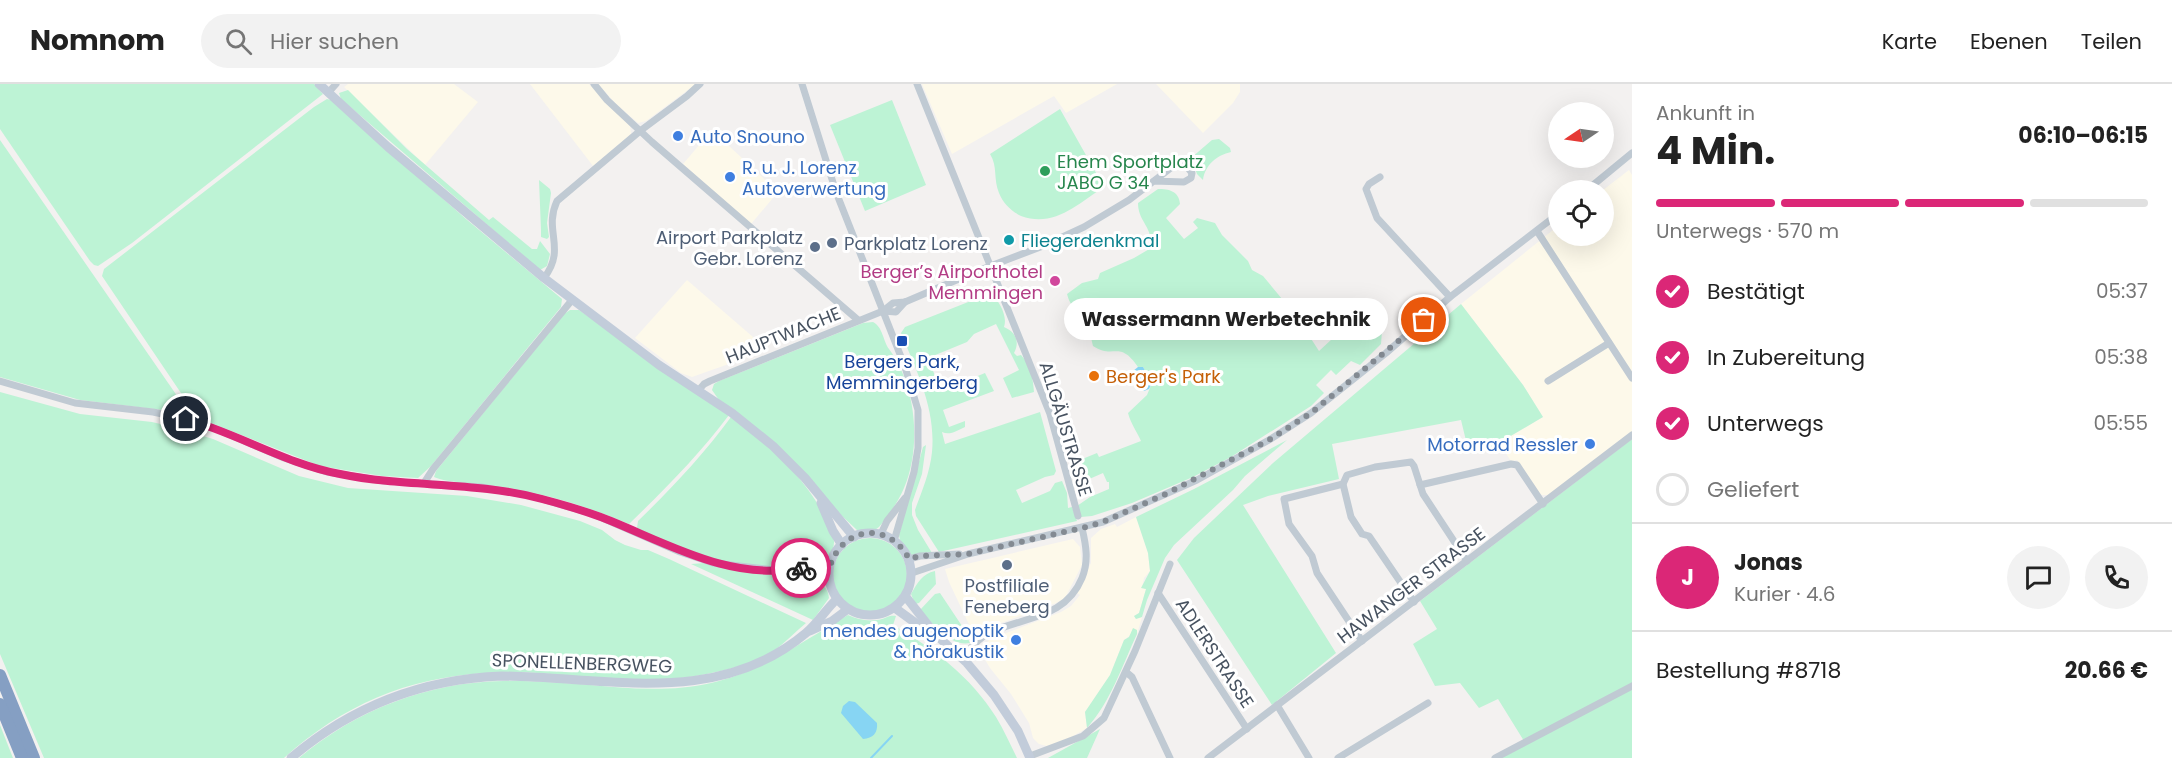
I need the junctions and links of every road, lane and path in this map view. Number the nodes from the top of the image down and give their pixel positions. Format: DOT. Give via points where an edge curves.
graph roads {
  1 [pos="319,84"];
  2 [pos="336,84"];
  3 [pos="594,84"];
  4 [pos="700,84"];
  5 [pos="802,84"];
  6 [pos="917,84"];
  7 [pos="328,93"];
  8 [pos="640,131"];
  9 [pos="1632,153"];
  10 [pos="1380,177"];
  11 [pos="1599,180"];
  12 [pos="1154,181"];
  13 [pos="1548,222"];
  14 [pos="1537,231"];
  15 [pos="991,266"];
  16 [pos="544,278"];
  17 [pos="1450,297"];
  18 [pos="572,300"];
  19 [pos="883,311"];
  20 [pos="858,320"];
  21 [pos="1610,343"];
  22 [pos="1632,378"];
  23 [pos="0,381"];
  24 [pos="1548,381"];
  25 [pos="698,391"];
  26 [pos="1632,435"];
  27 [pos="424,483"];
  28 [pos="1343,484"];
  29 [pos="1420,485"];
  30 [pos="907,496"];
  31 [pos="819,498"];
  32 [pos="1543,504"];
  33 [pos="1078,516"];
  34 [pos="1082,528"];
  35 [pos="881,534"];
  36 [pos="854,537"];
  37 [pos="894,540"];
  38 [pos="842,545"];
  39 [pos="968,554"];
  40 [pos="909,559"];
  41 [pos="1467,561"];
  42 [pos="1170,564"];
  43 [pos="830,566"];
  44 [pos="783,572"];
  45 [pos="912,573"];
  46 [pos="830,580"];
  47 [pos="1158,593"];
  48 [pos="906,597"];
  49 [pos="837,599"];
  50 [pos="1414,602"];
  51 [pos="895,608"];
  52 [pos="848,609"];
  53 [pos="808,632"];
  54 [pos="935,634"];
  55 [pos="1362,641"];
  56 [pos="962,658"];
  57 [pos="1126,672"];
  58 [pos="0,675"];
  59 [pos="1632,686"];
  60 [pos="1428,703"];
  61 [pos="0,704"];
  62 [pos="1277,705"];
  63 [pos="1246,729"];
  64 [pos="1049,754"];
  65 [pos="1030,757"];
  66 [pos="22,758"];
  67 [pos="34,758"];
  68 [pos="291,758"];
  69 [pos="1170,758"];
  70 [pos="1208,758"];
  71 [pos="1309,758"];
  72 [pos="1338,758"];
  73 [pos="1496,758"];
  1 -- 7 [label="street"];
  2 -- 7 [label="street"];
  3 -- 8 [label="street"];
  4 -- 8 [label="street"];
  5 -- 19 [label="street" via="836,192"];
  6 -- 15 [label="street, ALLGÄUSTRASSE"];
  7 -- 16 [label="street"];
  8 -- 16 [label="street" via="557,201 552,215 556,253"];
  8 -- 20 [label="street"];
  9 -- 11 [label="street"];
  10 -- 17 [label="street" via="1366,189 1377,218"];
  12 -- 12 [label="street, HAUPTWACHE" via="1184,182 1192,173 1185,164 1176,164"];
  12 -- 15 [label="street, HAUPTWACHE" via="1084,227"];
  13 -- 14 [label="street"];
  14 -- 17 [label="street"];
  14 -- 21 [label="street"];
  15 -- 19 [label="street, HAUPTWACHE" via="905,302 893,303"];
  15 -- 33 [label="street, ALLGÄUSTRASSE" via="1050,414"];
  16 -- 18 [label="street"];
  17 -- 34 [label="street" via="1311,413 1269,440 1188,484"];
  18 -- 25 [label="street"];
  18 -- 27 [label="street"];
  19 -- 20 [label="street, HAUPTWACHE"];
  19 -- 30 [label="street" via="918,410 918,448"];
  20 -- 25 [label="street, HAUPTWACHE" via="710,381"];
  21 -- 22 [label="street"];
  21 -- 24 [label="street"];
  23 -- 27 [label="street" via="75,403 186,419 327,472"];
  25 -- 31 [label="street" via="755,430 805,478"];
  26 -- 32 [label="street, HAWANGER STRASSE"];
  27 -- 44 [label="street" via="481,487 540,498 609,520 700,559"];
  28 -- 29 [label="street" via="1347,475 1408,461 1414,466"];
  28 -- 50 [label="street" via="1351,517 1362,534 1369,536"];
  28 -- 55 [label="street" via="1284,499 1289,524"];
  29 -- 32 [label="street" via="1511,464 1517,465"];
  29 -- 41 [label="street"];
  30 -- 35 [label="street"];
  30 -- 37 [label="street"];
  31 -- 36 [label="street"];
  31 -- 38 [label="street"];
  32 -- 41 [label="street, HAWANGER STRASSE"];
  34 -- 39 [label="street"];
  34 -- 56 [label="street" via="1086,567 1072,597 1056,608 988,633"];
  35 -- 36 [label="street"];
  35 -- 37 [label="street"];
  36 -- 38 [label="street"];
  37 -- 40 [label="street"];
  38 -- 43 [label="street"];
  39 -- 40 [label="street"];
  39 -- 45 [label="street"];
  40 -- 45 [label="street"];
  41 -- 50 [label="street, HAWANGER STRASSE"];
  42 -- 47 [label="street"];
  43 -- 44 [label="street"];
  43 -- 46 [label="street"];
  44 -- 46 [label="street"];
  45 -- 48 [label="street"];
  46 -- 49 [label="street"];
  47 -- 57 [label="street"];
  47 -- 63 [label="street, ADLERSTRASSE"];
  48 -- 51 [label="street"];
  48 -- 54 [label="street"];
  49 -- 52 [label="street"];
  49 -- 53 [label="street, SPONELLENBERGWEG"];
  50 -- 55 [label="street, HAWANGER STRASSE"];
  51 -- 52 [label="street" via="875,616"];
  51 -- 54 [label="street"];
  52 -- 53 [label="street, SPONELLENBERGWEG"];
  53 -- 68 [label="street, SPONELLENBERGWEG" via="745,668 692,682 619,684 502,676 436,683 358,712"];
  54 -- 56 [label="street"];
  55 -- 62 [label="street, HAWANGER STRASSE"];
  56 -- 65 [label="street" via="994,695"];
  57 -- 64 [label="street" via="1098,725"];
  57 -- 69 [label="street" via="1132,677"];
  58 -- 67 [label="highway"];
  59 -- 73 [label="street"];
  60 -- 72 [label="street"];
  61 -- 66 [label="highway"];
  62 -- 63 [label="street, HAWANGER STRASSE"];
  62 -- 71 [label="street"];
  63 -- 70 [label="street, HAWANGER STRASSE"];
  64 -- 65 [label="street"];
}
